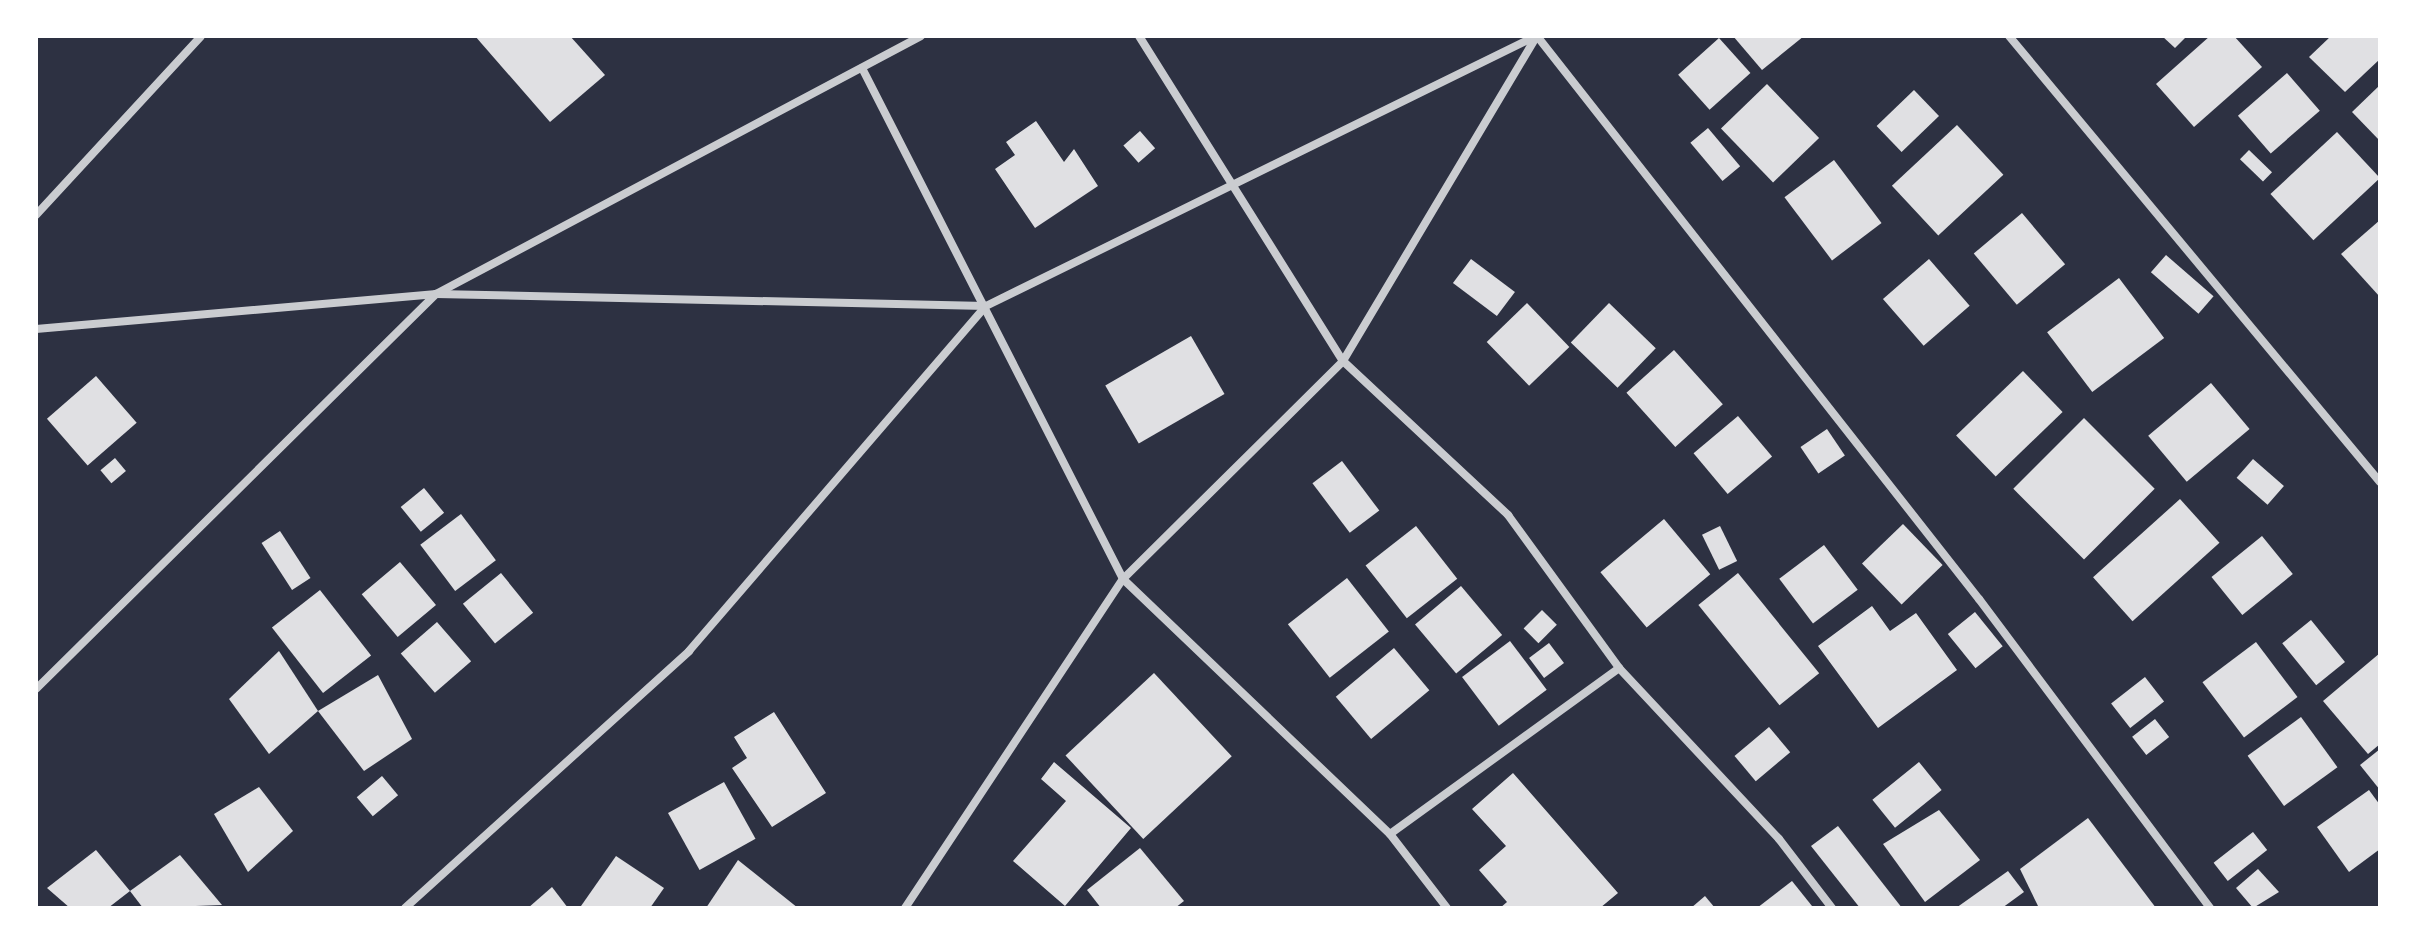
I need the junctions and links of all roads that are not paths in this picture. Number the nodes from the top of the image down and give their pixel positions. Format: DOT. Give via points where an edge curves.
graph roads {
  1 [pos="201,36"];
  2 [pos="921,36"];
  3 [pos="1139,36"];
  4 [pos="1537,36"];
  5 [pos="2009,36"];
  6 [pos="862,68"];
  7 [pos="1233,184"];
  8 [pos="36,215"];
  9 [pos="436,294"];
  10 [pos="986,306"];
  11 [pos="36,329"];
  12 [pos="1343,361"];
  13 [pos="2380,482"];
  14 [pos="1123,579"];
  15 [pos="1619,668"];
  16 [pos="36,689"];
  17 [pos="1390,834"];
  18 [pos="405,908"];
  19 [pos="905,908"];
  20 [pos="1447,908"];
  21 [pos="1832,908"];
  22 [pos="2210,908"];
  1 -- 8 [label="street"];
  2 -- 6 [label="street"];
  3 -- 7 [label="street"];
  4 -- 7 [label="street"];
  4 -- 12 [label="street"];
  4 -- 22 [label="street" via="1979,599"];
  5 -- 13 [label="street"];
  6 -- 9 [label="street"];
  6 -- 10 [label="street"];
  7 -- 10 [label="street"];
  7 -- 12 [label="street"];
  9 -- 10 [label="street"];
  9 -- 11 [label="street"];
  9 -- 16 [label="street"];
  10 -- 14 [label="street"];
  10 -- 18 [label="street" via="689,651"];
  12 -- 14 [label="street"];
  12 -- 15 [label="street" via="1508,515"];
  14 -- 17 [label="street"];
  14 -- 19 [label="street"];
  15 -- 17 [label="street"];
  15 -- 21 [label="street" via="1779,839"];
  17 -- 20 [label="street"];
}
